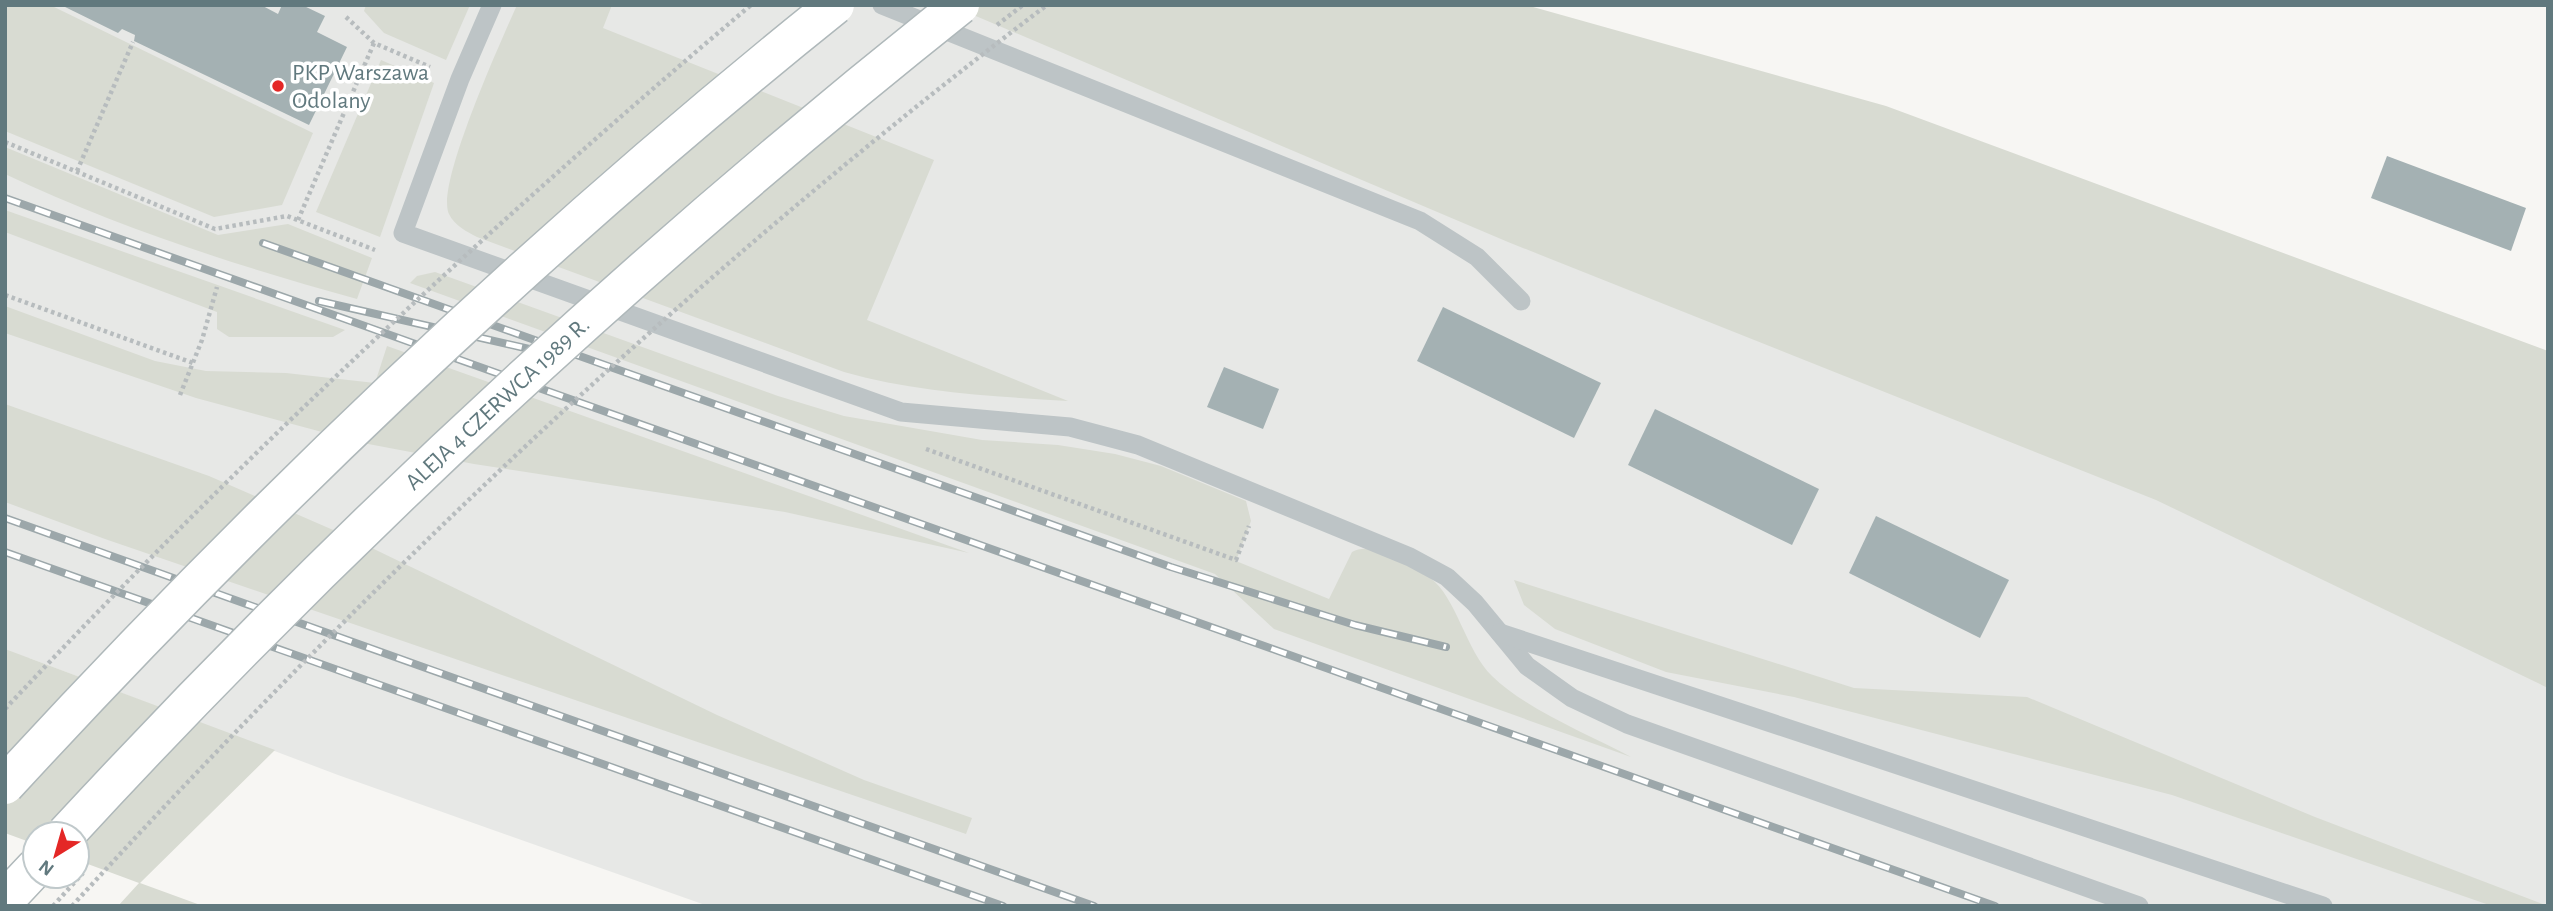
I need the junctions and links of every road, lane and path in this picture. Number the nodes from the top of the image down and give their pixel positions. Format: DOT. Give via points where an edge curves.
graph roads {
  1 [pos="492,5"];
  2 [pos="751,5"];
  3 [pos="835,5"];
  4 [pos="881,5"];
  5 [pos="960,5"];
  6 [pos="1023,5"];
  7 [pos="1048,5"];
  8 [pos="346,17"];
  9 [pos="995,27"];
  10 [pos="133,42"];
  11 [pos="374,43"];
  12 [pos="460,79"];
  13 [pos="77,171"];
  14 [pos="298,220"];
  15 [pos="217,287"];
  16 [pos="5,295"];
  17 [pos="1521,301"];
  18 [pos="193,363"];
  19 [pos="180,395"];
  20 [pos="1499,633"];
  21 [pos="5,709"];
  22 [pos="5,785"];
  23 [pos="79,820"];
  24 [pos="21,883"];
  25 [pos="67,890"];
  26 [pos="5,900"];
  27 [pos="53,906"];
  28 [pos="72,906"];
  29 [pos="2139,906"];
  30 [pos="2323,906"];
  1 -- 12 [label="lane"];
  2 -- 21 [label="path, bridge" via="433,283 164,545"];
  3 -- 22 [label="main road, bridge" via="621,184 362,421"];
  4 -- 17 [label="lane" via="1420,221 1477,257"];
  5 -- 23 [label="main road, ALEJA 4 CZERWCA 1989 R., bridge" via="716,206 514,386 219,672"];
  6 -- 9 [label="path, bridge"];
  7 -- 28 [label="path, bridge" via="763,234 521,452 281,685"];
  8 -- 11 [label="path"];
  10 -- 13 [label="path"];
  11 -- 12 [label="path"];
  11 -- 14 [label="path"];
  12 -- 20 [label="lane" via="403,233 901,412 1070,427 1138,445 1447,576"];
  15 -- 18 [label="path"];
  16 -- 18 [label="path"];
  18 -- 19 [label="path"];
  20 -- 29 [label="lane" via="1527,666 1560,690 1627,724"];
  20 -- 30 [label="lane"];
  24 -- 26 [label="main road"];
  25 -- 27 [label="path, bridge"];
}
